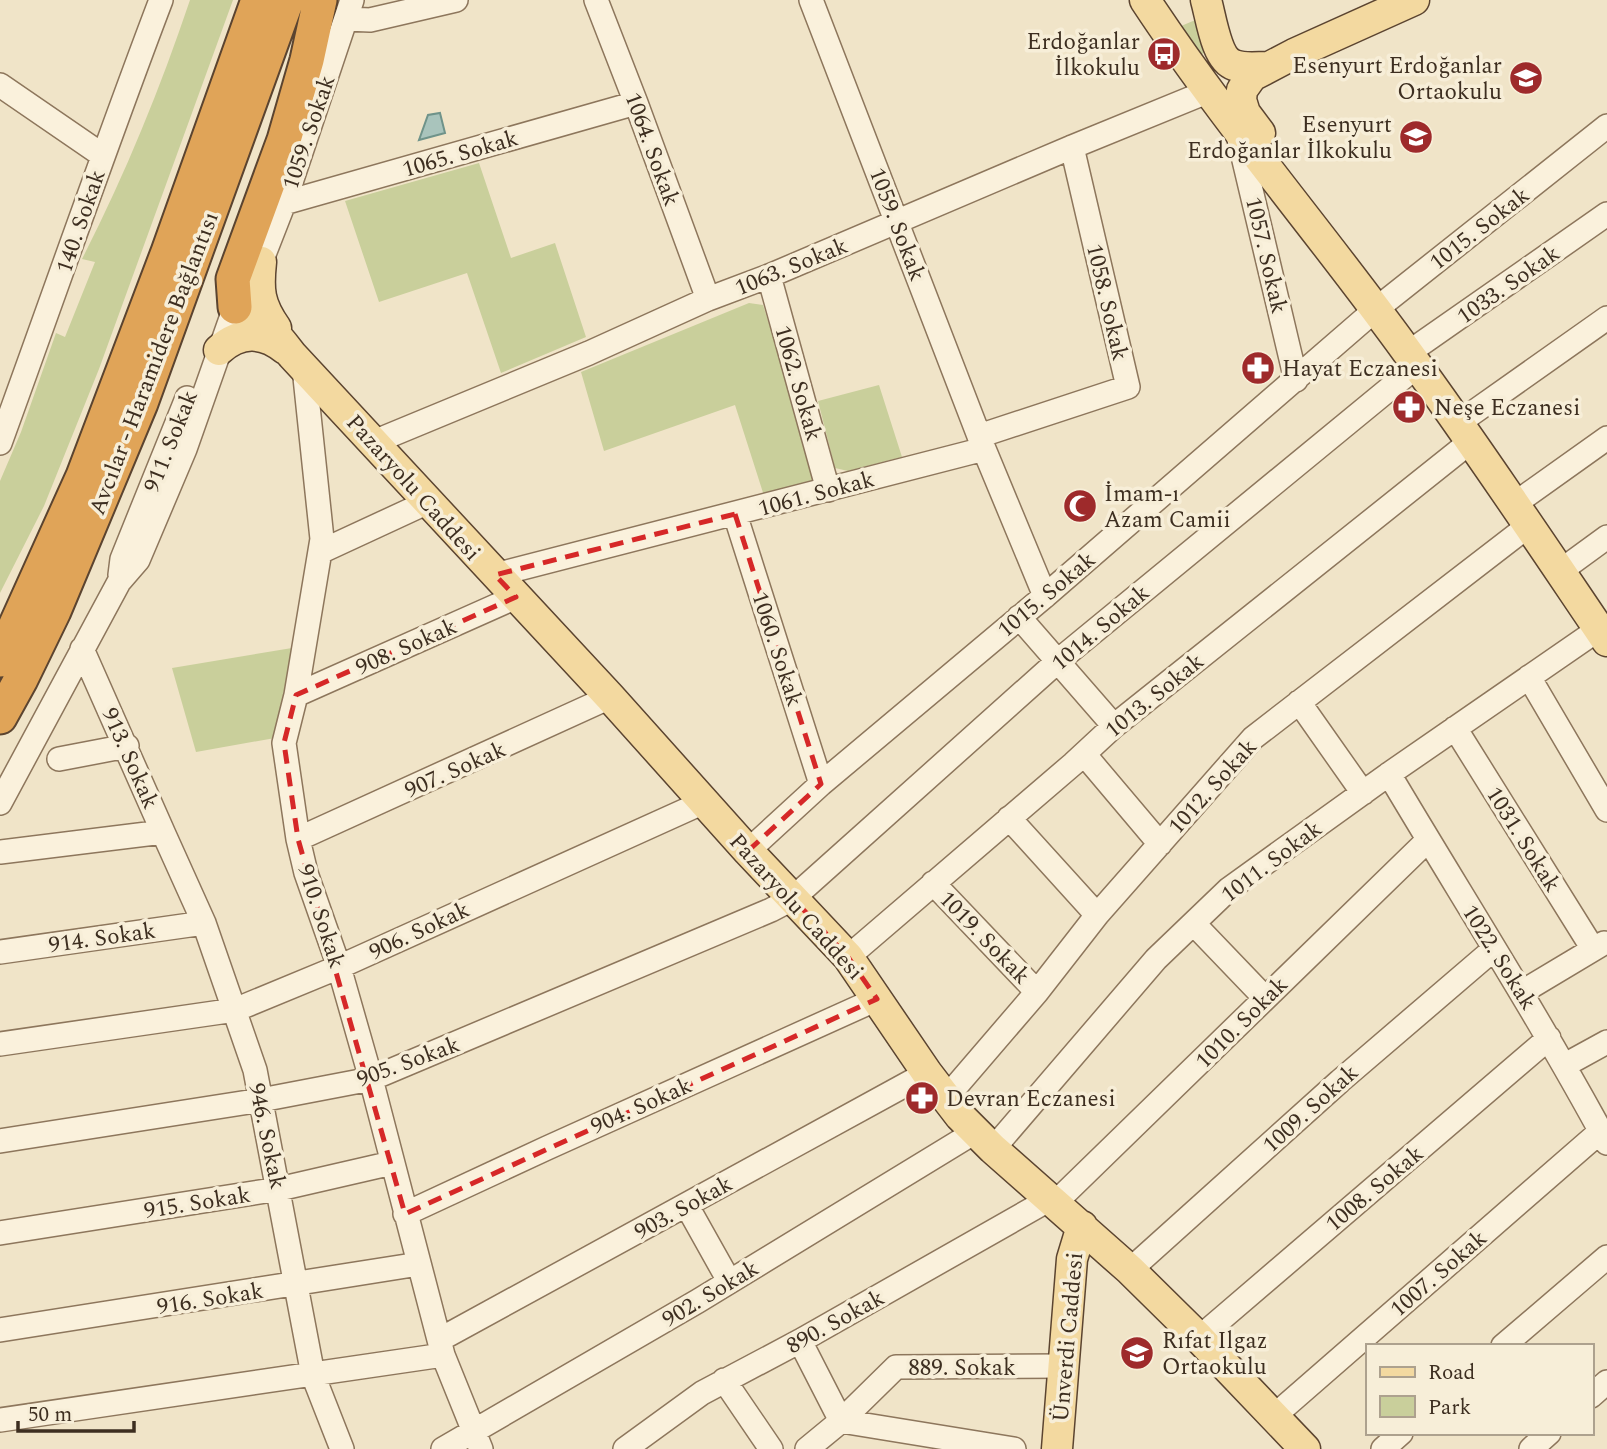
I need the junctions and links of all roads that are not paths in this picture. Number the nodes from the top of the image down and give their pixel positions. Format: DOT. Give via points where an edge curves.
graph roads {
  1 [pos="160,0"];
  2 [pos="258,0"];
  3 [pos="287,0"];
  4 [pos="308,0"];
  5 [pos="456,0"];
  6 [pos="596,0"];
  7 [pos="811,0"];
  8 [pos="1145,0"];
  9 [pos="1206,0"];
  10 [pos="1414,0"];
  11 [pos="339,6"];
  12 [pos="1375,8"];
  13 [pos="1268,67"];
  14 [pos="0,85"];
  15 [pos="1209,91"];
  16 [pos="636,103"];
  17 [pos="1607,126"];
  18 [pos="1237,129"];
  19 [pos="1072,147"];
  20 [pos="102,155"];
  21 [pos="284,203"];
  22 [pos="1607,214"];
  23 [pos="898,223"];
  24 [pos="201,241"];
  25 [pos="1332,252"];
  26 [pos="261,262"];
  27 [pos="769,276"];
  28 [pos="708,299"];
  29 [pos="234,307"];
  30 [pos="1375,310"];
  31 [pos="1607,318"];
  32 [pos="219,350"];
  33 [pos="1413,359"];
  34 [pos="298,362"];
  35 [pos="1296,380"];
  36 [pos="1464,433"];
  37 [pos="1607,438"];
  38 [pos="374,442"];
  39 [pos="981,442"];
  40 [pos="0,443"];
  41 [pos="828,490"];
  42 [pos="428,502"];
  43 [pos="735,514"];
  44 [pos="1520,515"];
  45 [pos="1607,537"];
  46 [pos="320,552"];
  47 [pos="1559,572"];
  48 [pos="495,575"];
  49 [pos="119,582"];
  50 [pos="1045,596"];
  51 [pos="516,597"];
  52 [pos="1019,617"];
  53 [pos="1603,635"];
  54 [pos="82,649"];
  55 [pos="0,660"];
  56 [pos="1058,661"];
  57 [pos="1529,677"];
  58 [pos="296,695"];
  59 [pos="610,697"];
  60 [pos="1299,702"];
  61 [pos="0,718"];
  62 [pos="1114,726"];
  63 [pos="1455,728"];
  64 [pos="127,746"];
  65 [pos="1084,754"];
  66 [pos="59,759"];
  67 [pos="1389,774"];
  68 [pos="821,784"];
  69 [pos="1363,793"];
  70 [pos="704,802"];
  71 [pos="0,803"];
  72 [pos="1607,810"];
  73 [pos="1009,818"];
  74 [pos="163,831"];
  75 [pos="298,839"];
  76 [pos="1428,840"];
  77 [pos="1160,844"];
  78 [pos="748,851"];
  79 [pos="0,852"];
  80 [pos="933,883"];
  81 [pos="792,899"];
  82 [pos="1097,915"];
  83 [pos="204,923"];
  84 [pos="1194,924"];
  85 [pos="1600,945"];
  86 [pos="1494,949"];
  87 [pos="0,952"];
  88 [pos="848,957"];
  89 [pos="339,967"];
  90 [pos="1037,992"];
  91 [pos="1522,992"];
  92 [pos="1265,998"];
  93 [pos="877,999"];
  94 [pos="235,1010"];
  95 [pos="1549,1038"];
  96 [pos="1607,1042"];
  97 [pos="0,1044"];
  98 [pos="1565,1065"];
  99 [pos="927,1073"];
  100 [pos="371,1079"];
  101 [pos="946,1098"];
  102 [pos="261,1100"];
  103 [pos="1604,1137"];
  104 [pos="984,1140"];
  105 [pos="0,1141"];
  106 [pos="392,1163"];
  107 [pos="279,1189"];
  108 [pos="1052,1201"];
  109 [pos="687,1206"];
  110 [pos="405,1214"];
  111 [pos="1082,1226"];
  112 [pos="0,1233"];
  113 [pos="1607,1257"];
  114 [pos="419,1264"];
  115 [pos="1130,1270"];
  116 [pos="729,1282"];
  117 [pos="297,1285"];
  118 [pos="0,1330"];
  119 [pos="1199,1338"];
  120 [pos="800,1341"];
  121 [pos="1505,1344"];
  122 [pos="441,1348"];
  123 [pos="1065,1366"];
  124 [pos="313,1375"];
  125 [pos="724,1380"];
  126 [pos="1607,1382"];
  127 [pos="1593,1394"];
  128 [pos="1275,1416"];
  129 [pos="0,1420"];
  130 [pos="842,1421"];
  131 [pos="1399,1435"];
  132 [pos="1547,1435"];
  133 [pos="477,1441"];
  134 [pos="627,1448"];
  135 [pos="342,1449"];
  136 [pos="443,1449"];
  137 [pos="771,1449"];
  138 [pos="807,1449"];
  139 [pos="1013,1449"];
  140 [pos="1057,1449"];
  141 [pos="1305,1449"];
  142 [pos="1383,1449"];
  143 [pos="1531,1449"];
  1 -- 20 [label="street, 140. Sokak"];
  2 -- 55 [label="highway, Avcılar - Haramidere Bağlantısı" via="83,475"];
  3 -- 24 [label="highway, Avcılar - Haramidere Bağlantısı"];
  4 -- 24 [label="highway" via="241,181"];
  5 -- 11 [label="street" via="370,20"];
  6 -- 16 [label="street, 1064. Sokak"];
  7 -- 23 [label="street, 1059. Sokak"];
  8 -- 15 [label="main road"];
  9 -- 13 [label="main road" via="1218,47 1227,61 1235,66"];
  10 -- 12 [label="main road"];
  11 -- 21 [label="street, 1059. Sokak"];
  11 -- 29 [label="highway" via="307,60 284,140 233,279"];
  12 -- 13 [label="main road"];
  13 -- 25 [label="main road" via="1252,76 1242,90 1245,113 1303,194"];
  14 -- 20 [label="street"];
  15 -- 18 [label="main road"];
  15 -- 19 [label="street, 1063. Sokak"];
  16 -- 21 [label="street, 1065. Sokak"];
  16 -- 28 [label="street, 1064. Sokak"];
  17 -- 30 [label="street, 1015. Sokak"];
  18 -- 25 [label="main road"];
  18 -- 35 [label="street, 1057. Sokak"];
  19 -- 23 [label="street, 1063. Sokak"];
  19 -- 39 [label="street, 1058. Sokak" via="1128,387"];
  20 -- 40 [label="street, 140. Sokak"];
  21 -- 26 [label="street, 1059. Sokak"];
  22 -- 33 [label="street, 1033. Sokak"];
  23 -- 27 [label="street, 1063. Sokak"];
  23 -- 39 [label="street, 1059. Sokak"];
  24 -- 61 [label="highway, Avcılar - Haramidere Bağlantısı" via="88,532"];
  25 -- 30 [label="main road"];
  26 -- 29 [label="street, 1059. Sokak"];
  26 -- 34 [label="main road" via="258,286 263,307"];
  27 -- 28 [label="street, 1063. Sokak"];
  27 -- 41 [label="street, 1062. Sokak"];
  28 -- 38 [label="street, 1063. Sokak"];
  29 -- 32 [label="street, 911. Sokak"];
  29 -- 34 [label="main road" via="250,311 263,322"];
  29 -- 49 [label="street, 911. Sokak" via="219,320 122,559"];
  30 -- 33 [label="main road"];
  30 -- 35 [label="street, 1015. Sokak"];
  31 -- 36 [label="street, 1013. Sokak"];
  32 -- 34 [label="main road" via="234,338 248,335 277,343"];
  32 -- 49 [label="street, 911. Sokak" via="148,537 138,560"];
  33 -- 36 [label="main road"];
  33 -- 56 [label="street, 1014. Sokak"];
  34 -- 38 [label="main road, Pazaryolu Caddesi"];
  34 -- 46 [label="street, 910. Sokak" via="323,539"];
  35 -- 50 [label="street, 1015. Sokak"];
  36 -- 44 [label="main road"];
  36 -- 62 [label="street, 1013. Sokak"];
  37 -- 44 [label="street, 1012. Sokak"];
  38 -- 42 [label="main road, Pazaryolu Caddesi"];
  39 -- 41 [label="street, 1061. Sokak"];
  39 -- 50 [label="street"];
  41 -- 43 [label="street, 1061. Sokak"];
  42 -- 46 [label="street"];
  42 -- 48 [label="main road, Pazaryolu Caddesi"];
  43 -- 48 [label="street, 1061. Sokak"];
  43 -- 68 [label="street, 1060. Sokak"];
  44 -- 47 [label="main road"];
  44 -- 60 [label="street, 1012. Sokak"];
  45 -- 47 [label="street"];
  46 -- 58 [label="street, 910. Sokak"];
  47 -- 53 [label="main road"];
  48 -- 51 [label="main road, Pazaryolu Caddesi"];
  49 -- 54 [label="street, 911. Sokak"];
  50 -- 52 [label="street, 1015. Sokak"];
  51 -- 58 [label="street, 908. Sokak"];
  51 -- 59 [label="main road, Pazaryolu Caddesi"];
  52 -- 56 [label="street"];
  52 -- 68 [label="street, 1015. Sokak"];
  53 -- 57 [label="street, 1011. Sokak"];
  54 -- 64 [label="street, 913. Sokak"];
  54 -- 71 [label="street, 911. Sokak"];
  56 -- 62 [label="street"];
  56 -- 81 [label="street, 1014. Sokak"];
  57 -- 63 [label="street, 1011. Sokak"];
  57 -- 72 [label="street"];
  58 -- 75 [label="street, 910. Sokak" via="284,743"];
  59 -- 70 [label="main road, Pazaryolu Caddesi"];
  59 -- 75 [label="street, 907. Sokak"];
  60 -- 69 [label="street"];
  60 -- 77 [label="street, 1012. Sokak" via="1253,738"];
  62 -- 65 [label="street, 1013. Sokak"];
  63 -- 67 [label="street, 1011. Sokak"];
  63 -- 85 [label="street, 1031. Sokak"];
  64 -- 66 [label="street"];
  64 -- 74 [label="street, 913. Sokak"];
  65 -- 73 [label="street, 1013. Sokak"];
  65 -- 77 [label="street"];
  67 -- 69 [label="street, 1011. Sokak"];
  67 -- 76 [label="street, 1022. Sokak"];
  68 -- 78 [label="street, 1015. Sokak"];
  69 -- 84 [label="street, 1011. Sokak" via="1230,889"];
  70 -- 78 [label="main road, Pazaryolu Caddesi"];
  70 -- 89 [label="street, 906. Sokak"];
  73 -- 80 [label="street, 1013. Sokak"];
  73 -- 82 [label="street"];
  74 -- 79 [label="street, 913. Sokak"];
  74 -- 83 [label="street, 946. Sokak"];
  75 -- 89 [label="street, 910. Sokak"];
  76 -- 86 [label="street, 1022. Sokak"];
  76 -- 92 [label="street, 1010. Sokak"];
  77 -- 82 [label="street, 1012. Sokak"];
  78 -- 81 [label="main road, Pazaryolu Caddesi"];
  80 -- 88 [label="street, 1013. Sokak"];
  80 -- 90 [label="street, 1019. Sokak"];
  81 -- 88 [label="main road, Pazaryolu Caddesi"];
  81 -- 100 [label="street, 905. Sokak"];
  82 -- 90 [label="street, 1012. Sokak"];
  83 -- 87 [label="street, 914. Sokak"];
  83 -- 94 [label="street, 946. Sokak"];
  84 -- 92 [label="street"];
  84 -- 104 [label="street, 1011. Sokak"];
  85 -- 91 [label="street"];
  86 -- 91 [label="street, 1022. Sokak"];
  86 -- 115 [label="street, 1009. Sokak"];
  88 -- 93 [label="main road, Pazaryolu Caddesi"];
  89 -- 94 [label="street, 906. Sokak"];
  89 -- 100 [label="street, 910. Sokak"];
  90 -- 101 [label="street, 1012. Sokak"];
  91 -- 95 [label="street, 1022. Sokak"];
  92 -- 108 [label="street, 1010. Sokak"];
  93 -- 99 [label="main road, Pazaryolu Caddesi"];
  93 -- 110 [label="street, 904. Sokak"];
  94 -- 97 [label="street, 906. Sokak"];
  94 -- 102 [label="street, 946. Sokak"];
  95 -- 98 [label="street, 1022. Sokak"];
  95 -- 119 [label="street, 1008. Sokak"];
  96 -- 98 [label="street"];
  98 -- 103 [label="street, 1022. Sokak"];
  99 -- 101 [label="main road, Pazaryolu Caddesi"];
  99 -- 109 [label="street, 903. Sokak"];
  100 -- 102 [label="street, 905. Sokak"];
  100 -- 106 [label="street, 910. Sokak"];
  101 -- 104 [label="main road, Pazaryolu Caddesi"];
  102 -- 105 [label="street, 905. Sokak"];
  102 -- 107 [label="street, 946. Sokak"];
  103 -- 128 [label="street, 1007. Sokak"];
  104 -- 108 [label="main road, Pazaryolu Caddesi"];
  104 -- 116 [label="street, 902. Sokak"];
  106 -- 107 [label="street, 915. Sokak"];
  106 -- 110 [label="street, 910. Sokak"];
  107 -- 112 [label="street, 915. Sokak"];
  107 -- 117 [label="street, 946. Sokak"];
  108 -- 111 [label="main road, Pazaryolu Caddesi"];
  108 -- 120 [label="street, 890. Sokak"];
  109 -- 116 [label="street"];
  109 -- 122 [label="street, 903. Sokak"];
  110 -- 114 [label="street, 910. Sokak"];
  111 -- 115 [label="main road, Pazaryolu Caddesi"];
  111 -- 123 [label="main road, Ünverdi Caddesi" via="1072,1259"];
  113 -- 121 [label="street"];
  114 -- 117 [label="street, 916. Sokak"];
  114 -- 122 [label="street, 910. Sokak"];
  115 -- 119 [label="main road, Pazaryolu Caddesi"];
  116 -- 133 [label="street, 902. Sokak"];
  117 -- 118 [label="street, 916. Sokak"];
  117 -- 124 [label="street, 946. Sokak"];
  119 -- 128 [label="main road, Pazaryolu Caddesi"];
  120 -- 125 [label="street, 890. Sokak"];
  120 -- 130 [label="street"];
  122 -- 124 [label="street, 903. Sokak"];
  122 -- 133 [label="street, 910. Sokak"];
  123 -- 130 [label="street, 889. Sokak" via="895,1367"];
  123 -- 140 [label="main road, Ünverdi Caddesi"];
  124 -- 129 [label="street, 903. Sokak"];
  124 -- 135 [label="street, 946. Sokak"];
  125 -- 134 [label="street, 890. Sokak"];
  125 -- 137 [label="street"];
  126 -- 127 [label="street"];
  128 -- 141 [label="main road, Pazaryolu Caddesi"];
  130 -- 138 [label="street, 889. Sokak"];
  130 -- 139 [label="street"];
  131 -- 142 [label="street"];
  132 -- 143 [label="street"];
  133 -- 136 [label="street, 902. Sokak"];
}
